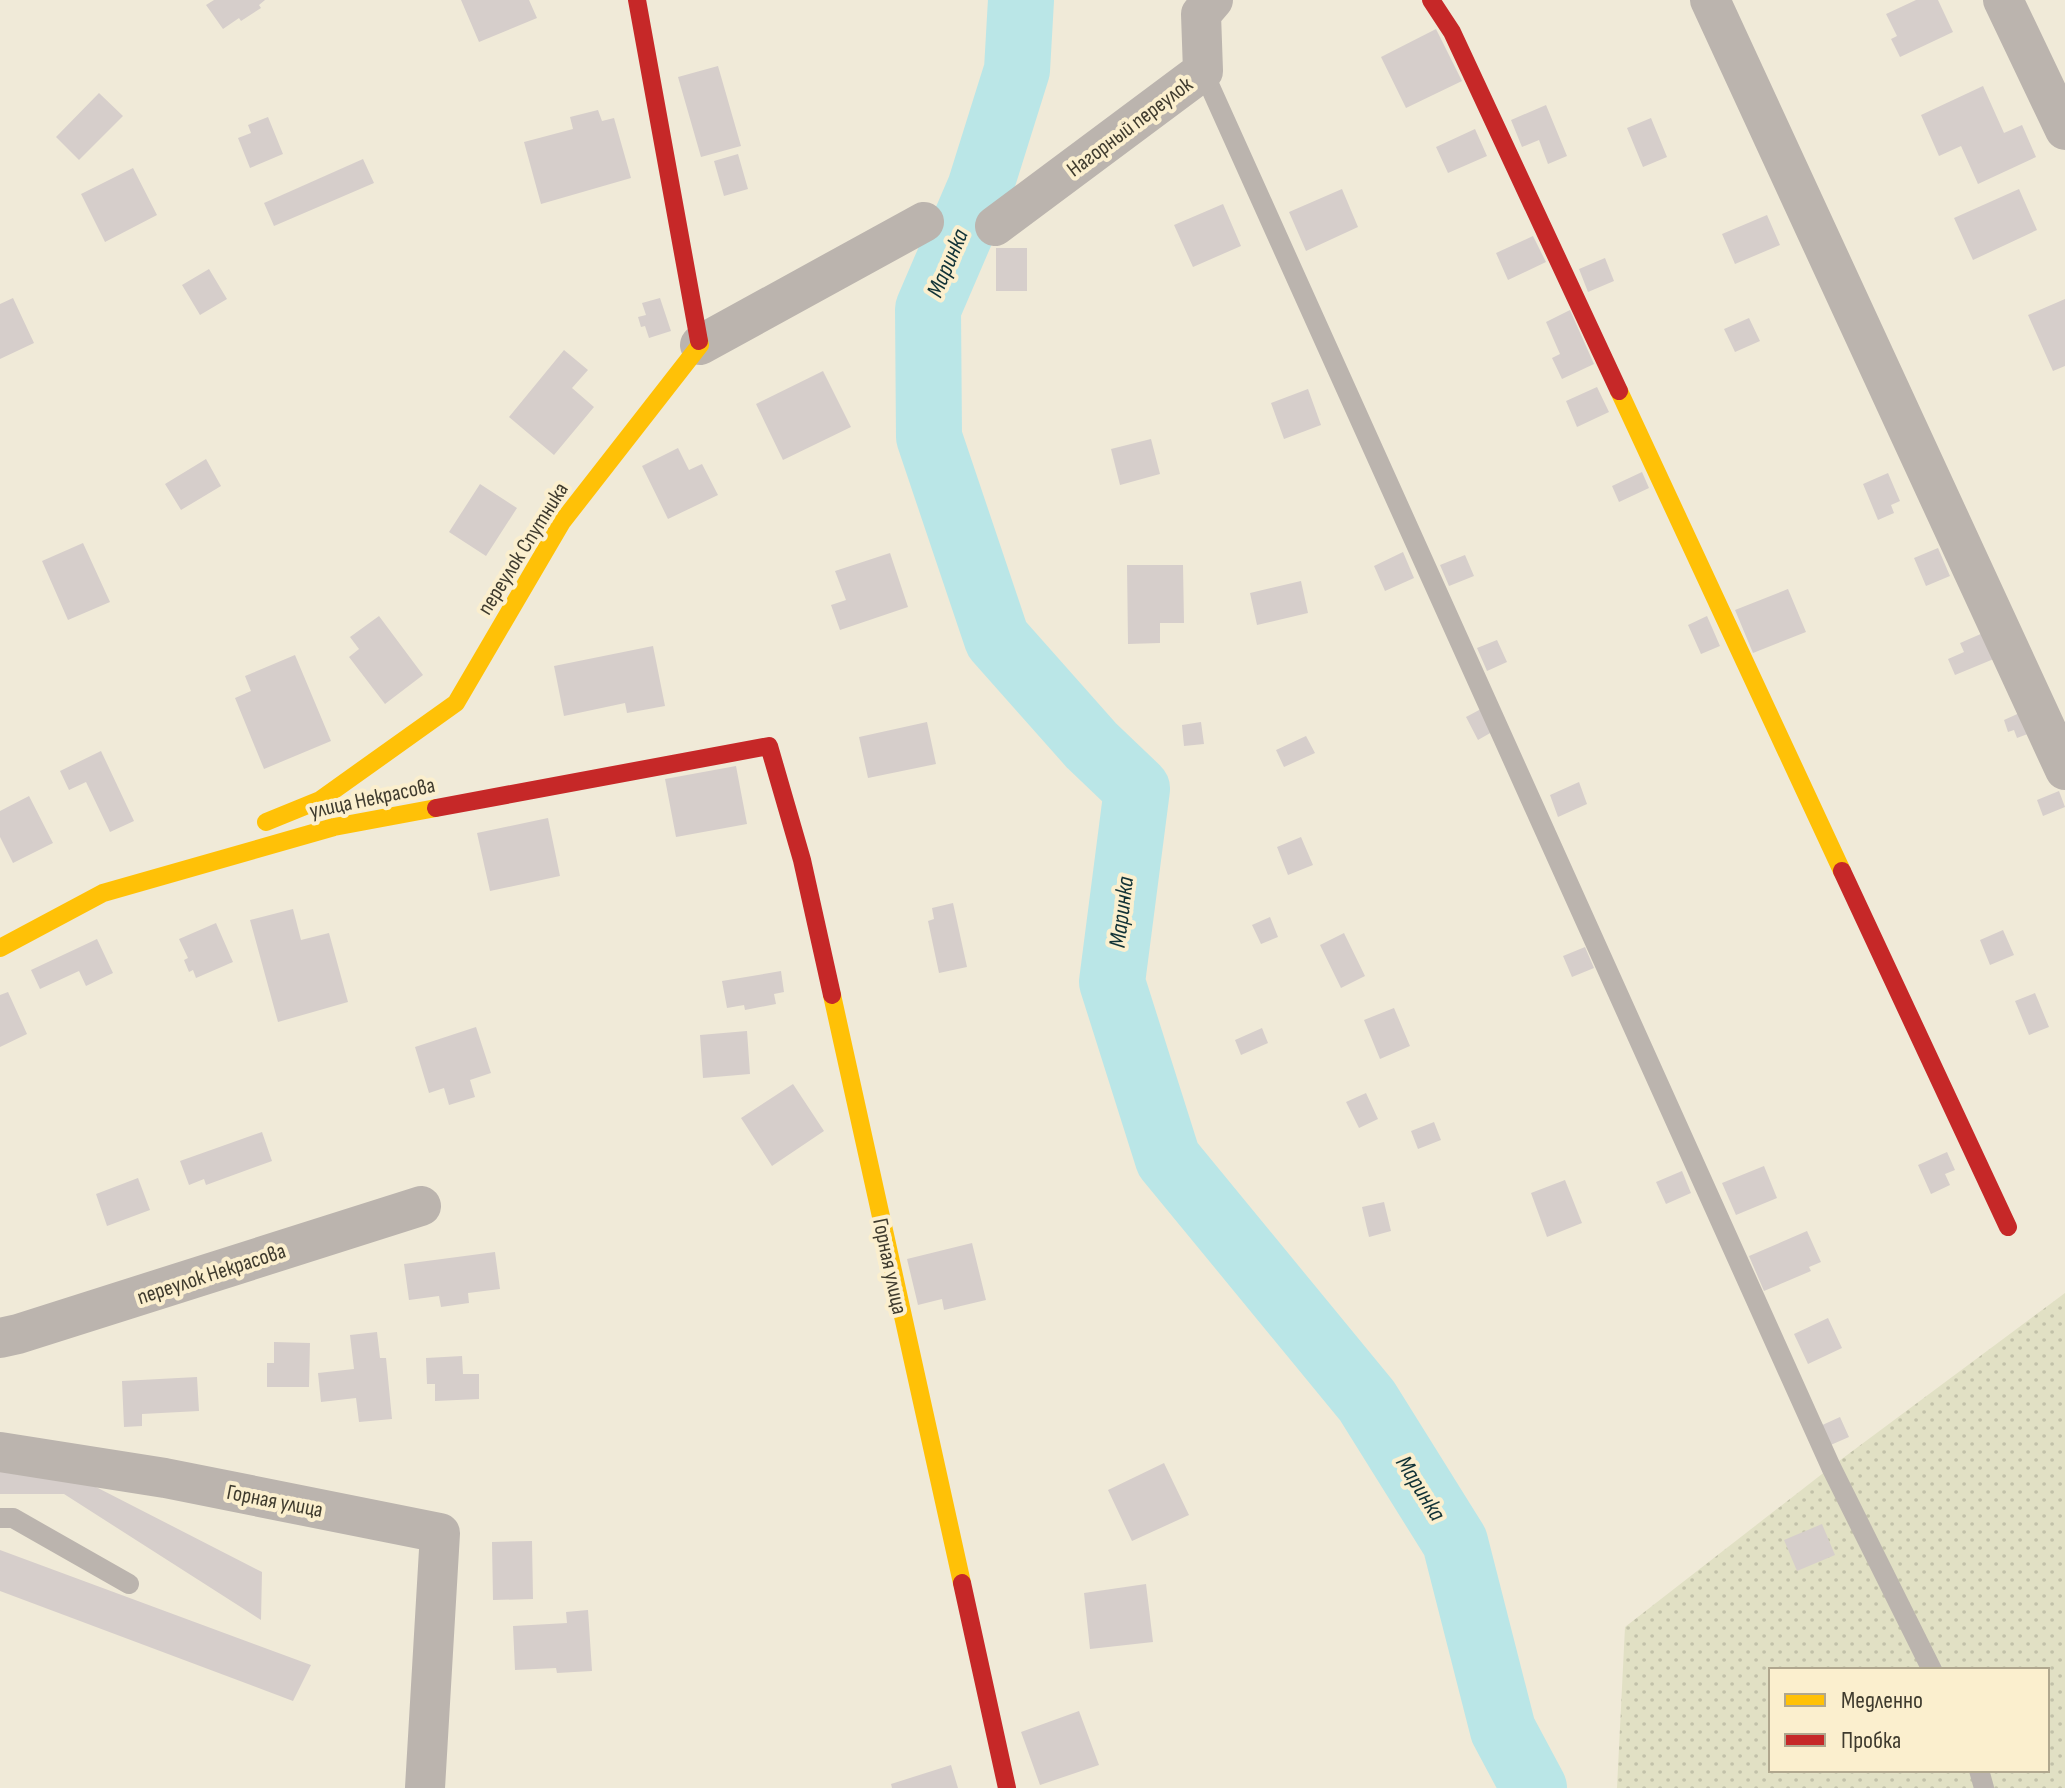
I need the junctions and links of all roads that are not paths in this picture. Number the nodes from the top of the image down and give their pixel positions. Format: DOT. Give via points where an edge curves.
graph roads {
  1 [pos="637,0"];
  2 [pos="1213,0"];
  3 [pos="1431,0"];
  4 [pos="1710,0"];
  5 [pos="2003,0"];
  6 [pos="1203,71"];
  7 [pos="2065,130"];
  8 [pos="924,222"];
  9 [pos="995,226"];
  10 [pos="700,345"];
  11 [pos="769,746"];
  12 [pos="2065,770"];
  13 [pos="103,893"];
  14 [pos="0,948"];
  15 [pos="421,1206"];
  16 [pos="2008,1227"];
  17 [pos="0,1338"];
  18 [pos="0,1452"];
  19 [pos="0,1518"];
  20 [pos="129,1584"];
  21 [pos="1931,1668"];
  22 [pos="425,1788"];
  23 [pos="1007,1788"];
  1 -- 10 [label="street"];
  2 -- 6 [label="street, Нагорный переулок" via="1201,14"];
  3 -- 16 [label="street" via="1459,47"];
  4 -- 12 [label="street"];
  5 -- 7 [label="street"];
  6 -- 9 [label="street, Нагорный переулок"];
  6 -- 21 [label="lane" via="1831,1467"];
  8 -- 10 [label="street"];
  10 -- 13 [label="street, переулок Спутника" via="562,522 456,703 320,800"];
  11 -- 13 [label="street, улица Некрасова" via="334,827"];
  11 -- 23 [label="street, Горная улица" via="802,860"];
  13 -- 14 [label="street, улица Некрасова"];
  15 -- 17 [label="street, переулок Некрасова"];
  18 -- 22 [label="street, Горная улица" via="165,1478 440,1533"];
  19 -- 20 [label="lane" via="13,1518"];
}
